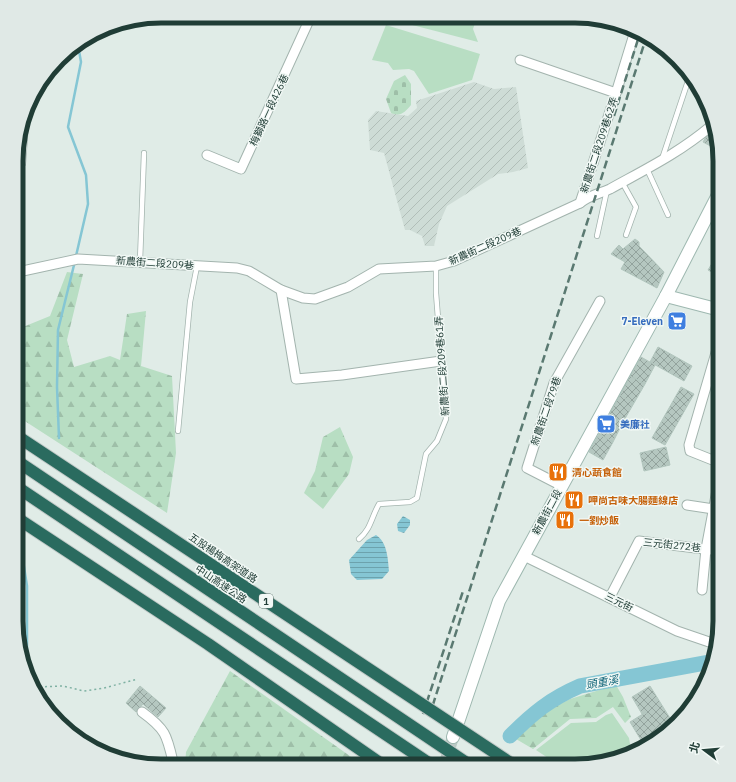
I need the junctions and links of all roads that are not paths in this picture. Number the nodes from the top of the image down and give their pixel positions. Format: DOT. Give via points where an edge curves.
graph roads {
  1 [pos="309,23"];
  2 [pos="633,36"];
  3 [pos="520,60"];
  4 [pos="688,82"];
  5 [pos="616,93"];
  6 [pos="709,128"];
  7 [pos="26,137"];
  8 [pos="144,153"];
  9 [pos="207,155"];
  10 [pos="662,161"];
  11 [pos="23,164"];
  12 [pos="647,169"];
  13 [pos="622,182"];
  14 [pos="607,190"];
  15 [pos="580,203"];
  16 [pos="713,205"];
  17 [pos="668,215"];
  18 [pos="626,235"];
  19 [pos="597,236"];
  20 [pos="140,261"];
  21 [pos="197,266"];
  22 [pos="436,266"];
  23 [pos="23,271"];
  24 [pos="281,290"];
  25 [pos="666,296"];
  26 [pos="600,302"];
  27 [pos="713,308"];
  28 [pos="441,361"];
  29 [pos="713,363"];
  30 [pos="178,431"];
  31 [pos="23,440"];
  32 [pos="713,460"];
  33 [pos="23,466"];
  34 [pos="562,486"];
  35 [pos="23,492"];
  36 [pos="687,505"];
  37 [pos="713,509"];
  38 [pos="23,522"];
  39 [pos="713,522"];
  40 [pos="359,539"];
  41 [pos="706,549"];
  42 [pos="713,550"];
  43 [pos="524,556"];
  44 [pos="702,590"];
  45 [pos="610,597"];
  46 [pos="711,643"];
  47 [pos="142,712"];
  48 [pos="453,737"];
  49 [pos="172,759"];
  50 [pos="374,759"];
  51 [pos="423,759"];
  52 [pos="461,759"];
  53 [pos="504,759"];
  1 -- 9 [label="street, 梅獅路一段426巷" via="242,169"];
  2 -- 5 [label="street"];
  3 -- 5 [label="street, 新農街二段209巷62弄"];
  4 -- 10 [label="lane"];
  5 -- 15 [label="street, 新農街二段209巷62弄"];
  6 -- 10 [label="street, 新農街二段209巷"];
  7 -- 11 [label="lane"];
  8 -- 20 [label="lane"];
  10 -- 12 [label="street, 新農街二段209巷"];
  12 -- 13 [label="street, 新農街二段209巷"];
  12 -- 17 [label="lane"];
  13 -- 14 [label="street, 新農街二段209巷"];
  13 -- 18 [label="lane" via="636,207"];
  14 -- 15 [label="street, 新農街二段209巷"];
  14 -- 19 [label="lane"];
  15 -- 22 [label="street, 新農街二段209巷" via="477,252"];
  16 -- 25 [label="street, 新農街二段"];
  20 -- 21 [label="street, 新農街二段209巷"];
  20 -- 23 [label="street, 新農街二段209巷" via="74,260"];
  21 -- 24 [label="street, 新農街二段209巷" via="249,271"];
  21 -- 30 [label="lane" via="190,302"];
  22 -- 24 [label="street, 新農街二段209巷" via="379,269 348,287 315,299 303,298"];
  22 -- 28 [label="lane, 新農街二段209巷61弄"];
  24 -- 28 [label="street" via="296,379"];
  25 -- 27 [label="street"];
  25 -- 34 [label="street, 新農街二段"];
  26 -- 34 [label="street, 新農街二段79巷" via="554,383 527,468"];
  28 -- 40 [label="lane, 新農街二段209巷61弄" via="446,419 437,441 426,454 418,498 399,504 379,504 368,532"];
  29 -- 32 [label="street" via="689,445 690,451"];
  31 -- 53 [label="highway, 五股楊梅高架道路 / 1, bridge"];
  33 -- 52 [label="highway, 中山高速公路 / 1"];
  34 -- 43 [label="street, 新農街二段"];
  35 -- 51 [label="highway"];
  36 -- 37 [label="street"];
  38 -- 50 [label="highway" via="208,644"];
  39 -- 41 [label="street"];
  41 -- 42 [label="street, 三元街272巷"];
  41 -- 44 [label="street"];
  41 -- 45 [label="street, 三元街272巷" via="639,541"];
  43 -- 45 [label="street, 三元街"];
  43 -- 48 [label="street, 新農街二段" via="499,601"];
  45 -- 46 [label="street, 三元街" via="677,631"];
  47 -- 49 [label="street" via="155,721 167,735"];
}
